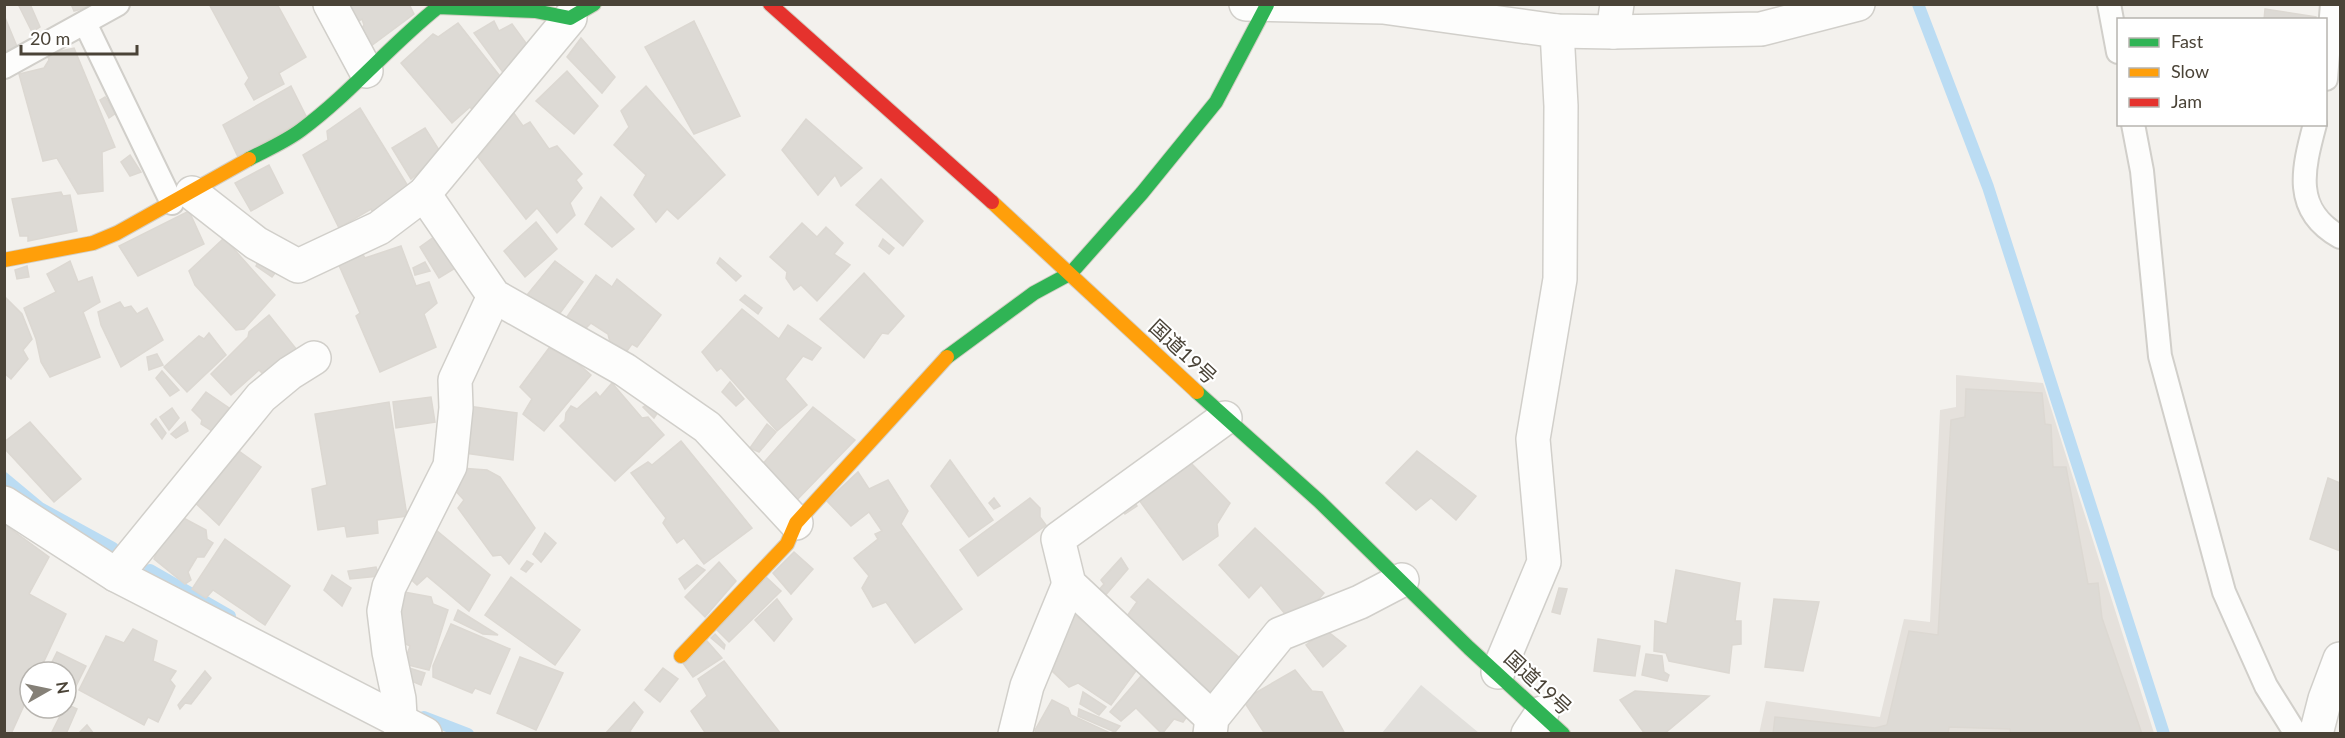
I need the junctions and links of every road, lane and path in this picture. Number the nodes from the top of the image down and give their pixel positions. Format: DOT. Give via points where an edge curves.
graph roads {
  1 [pos="118,4"];
  2 [pos="330,4"];
  3 [pos="770,4"];
  4 [pos="1246,4"];
  5 [pos="1858,4"];
  6 [pos="2109,4"];
  7 [pos="2332,4"];
  8 [pos="1267,5"];
  9 [pos="582,11"];
  10 [pos="1615,18"];
  11 [pos="85,23"];
  12 [pos="1557,31"];
  13 [pos="2117,47"];
  14 [pos="2327,58"];
  15 [pos="4,67"];
  16 [pos="366,71"];
  17 [pos="2133,126"];
  18 [pos="2314,126"];
  19 [pos="424,194"];
  20 [pos="182,198"];
  21 [pos="2340,237"];
  22 [pos="4,260"];
  23 [pos="1071,273"];
  24 [pos="494,296"];
  25 [pos="314,358"];
  26 [pos="1225,418"];
  27 [pos="4,503"];
  28 [pos="796,523"];
  29 [pos="116,575"];
  30 [pos="1402,580"];
  31 [pos="1069,584"];
  32 [pos="681,656"];
  33 [pos="2340,659"];
  34 [pos="1498,672"];
  35 [pos="1211,726"];
  36 [pos="1544,726"];
  37 [pos="409,730"];
  38 [pos="1015,734"];
  39 [pos="2296,734"];
  40 [pos="2316,734"];
  1 -- 11 [label="lane"];
  2 -- 16 [label="street"];
  3 -- 23 [label="main road, 国道19号"];
  4 -- 8 [label="street"];
  5 -- 10 [label="street" via="1761,29"];
  6 -- 13 [label="lane"];
  7 -- 14 [label="lane"];
  8 -- 12 [label="street" via="1383,7"];
  8 -- 23 [label="main road" via="1216,102"];
  9 -- 16 [label="main road" via="438,7"];
  9 -- 19 [label="street"];
  10 -- 12 [label="street"];
  11 -- 15 [label="lane"];
  11 -- 20 [label="lane"];
  12 -- 34 [label="street" via="1561,106 1560,279 1533,439 1544,562"];
  16 -- 20 [label="main road" via="300,131"];
  17 -- 39 [label="lane" via="2142,171 2163,367 2224,592 2266,686"];
  18 -- 21 [label="lane" via="2302,173 2307,204 2327,229"];
  19 -- 20 [label="street" via="379,228 298,266"];
  19 -- 24 [label="street"];
  20 -- 22 [label="main road" via="93,243"];
  23 -- 26 [label="main road, 国道19号"];
  23 -- 28 [label="main road" via="1034,293 953,350"];
  24 -- 28 [label="street" via="625,370 707,427"];
  24 -- 37 [label="street" via="455,380 450,466 389,587 384,611"];
  25 -- 29 [label="street" via="261,397"];
  26 -- 30 [label="main road, 国道19号"];
  26 -- 31 [label="street" via="1058,539"];
  27 -- 29 [label="street"];
  28 -- 32 [label="main road" via="787,543"];
  29 -- 37 [label="street"];
  30 -- 34 [label="main road, 国道19号"];
  30 -- 35 [label="street" via="1360,602 1280,634"];
  31 -- 35 [label="street"];
  31 -- 38 [label="street" via="1027,686"];
  33 -- 40 [label="street"];
  34 -- 36 [label="main road, 国道19号"];
}
